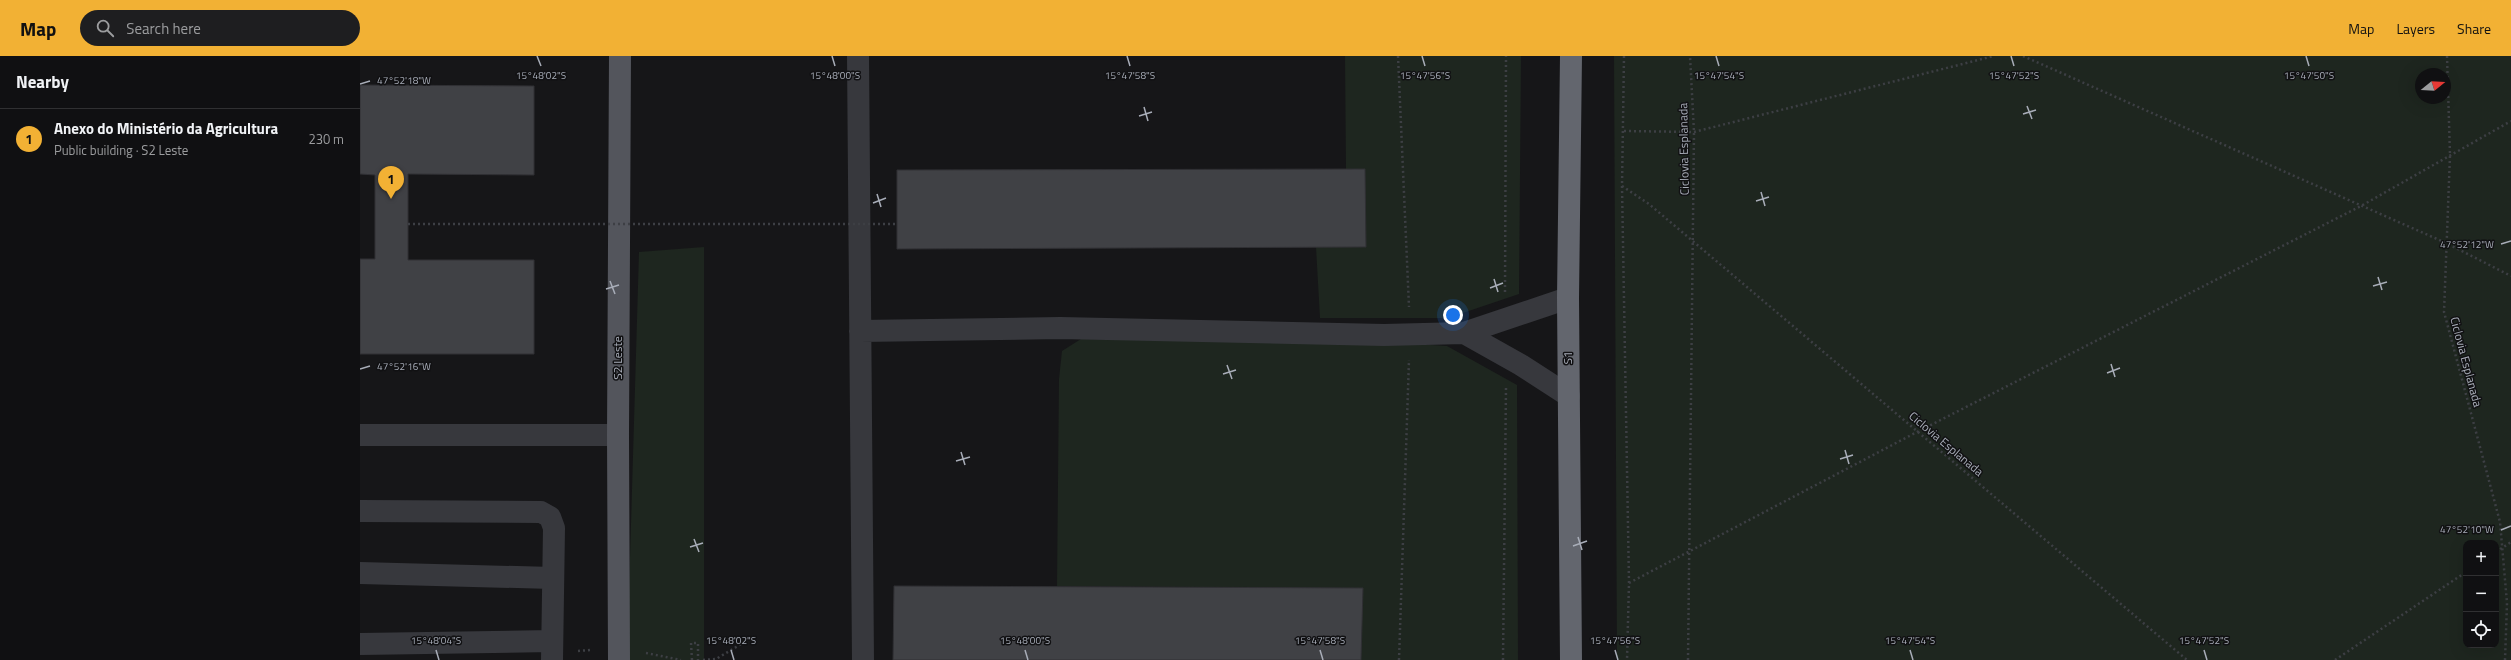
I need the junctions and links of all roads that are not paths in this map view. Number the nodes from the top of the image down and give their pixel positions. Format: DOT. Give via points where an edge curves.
graph roads {
  1 [pos="620,56"];
  2 [pos="858,56"];
  3 [pos="1571,56"];
  4 [pos="1568,298"];
  5 [pos="860,331"];
  6 [pos="1464,333"];
  7 [pos="1569,396"];
  8 [pos="360,435"];
  9 [pos="618,435"];
  10 [pos="360,511"];
  11 [pos="360,573"];
  12 [pos="553,578"];
  13 [pos="360,644"];
  14 [pos="552,651"];
  15 [pos="619,655"];
  16 [pos="863,660"];
  17 [pos="1571,660"];
  1 -- 9 [label="main road, S2 Leste"];
  2 -- 5 [label="street"];
  3 -- 4 [label="highway, S1"];
  4 -- 6 [label="street"];
  4 -- 7 [label="highway, S1"];
  5 -- 6 [label="street" via="1060,328 1384,335"];
  5 -- 16 [label="street"];
  6 -- 7 [label="street"];
  7 -- 17 [label="highway, S1"];
  8 -- 9 [label="street"];
  9 -- 15 [label="main road, S2 Leste"];
  10 -- 12 [label="street" via="541,512 550,517 554,528"];
  11 -- 12 [label="street"];
  12 -- 14 [label="street"];
  13 -- 14 [label="street"];
}
